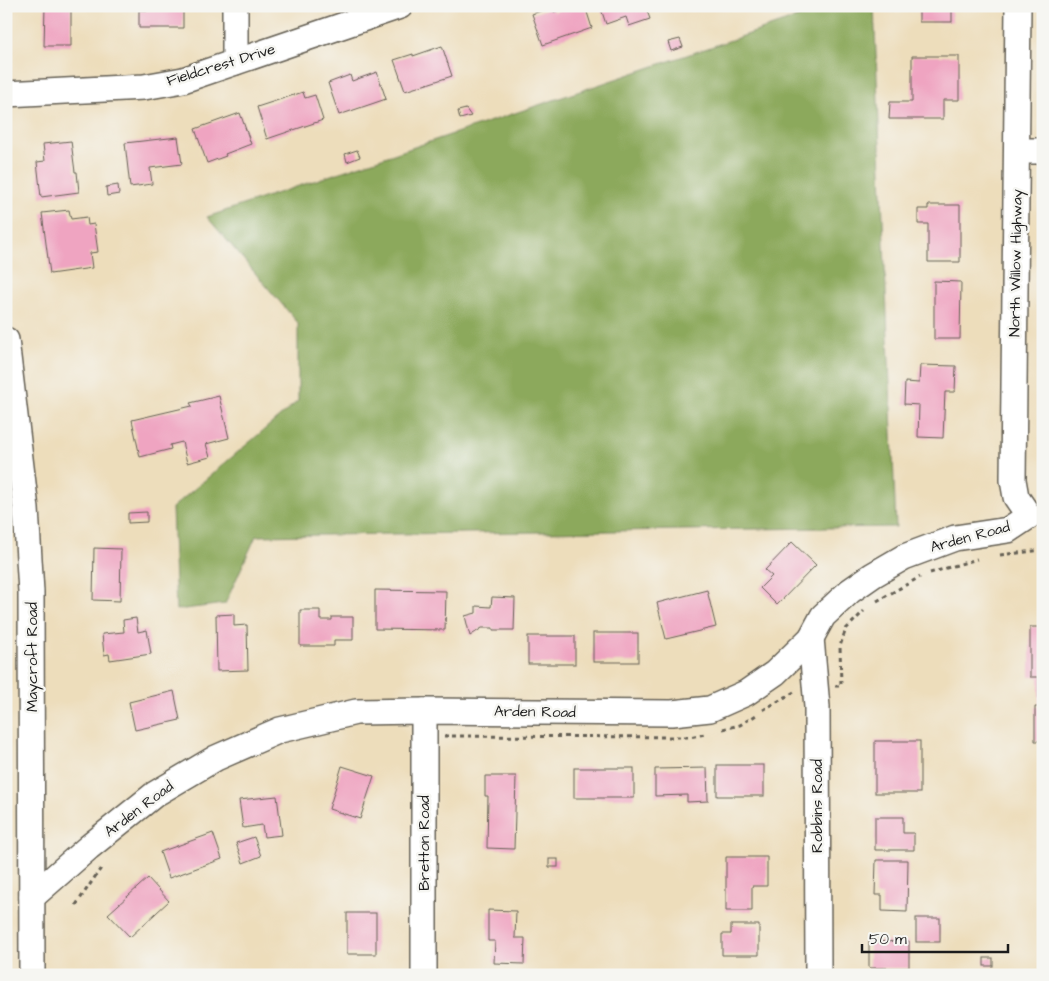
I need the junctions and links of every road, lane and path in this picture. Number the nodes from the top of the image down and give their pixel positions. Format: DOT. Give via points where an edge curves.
graph roads {
  1 [pos="235,6"];
  2 [pos="400,6"];
  3 [pos="1018,6"];
  4 [pos="235,62"];
  5 [pos="6,94"];
  6 [pos="1017,151"];
  7 [pos="1043,151"];
  8 [pos="6,340"];
  9 [pos="1036,518"];
  10 [pos="810,638"];
  11 [pos="424,711"];
  12 [pos="32,896"];
  13 [pos="32,975"];
  14 [pos="424,975"];
  15 [pos="818,975"];
  1 -- 4 [label="street"];
  2 -- 4 [label="street, Fieldcrest Drive"];
  3 -- 6 [label="street, North Willow Highway"];
  4 -- 5 [label="street, Fieldcrest Drive" via="183,80 144,87"];
  6 -- 7 [label="street"];
  6 -- 9 [label="street, North Willow Highway" via="1013,480 1016,497"];
  8 -- 12 [label="street, Maycroft Road" via="26,509 31,592"];
  9 -- 10 [label="street, Arden Road" via="1008,530 955,538 904,557 873,574 850,592 823,616"];
  10 -- 11 [label="street, Arden Road" via="775,673 746,693 710,709 672,713"];
  10 -- 15 [label="street, Robbins Road" via="817,707"];
  11 -- 12 [label="street, Arden Road" via="356,712 280,730 216,758 155,794"];
  11 -- 14 [label="street, Bretton Road"];
  12 -- 13 [label="street, Maycroft Road"];
}
